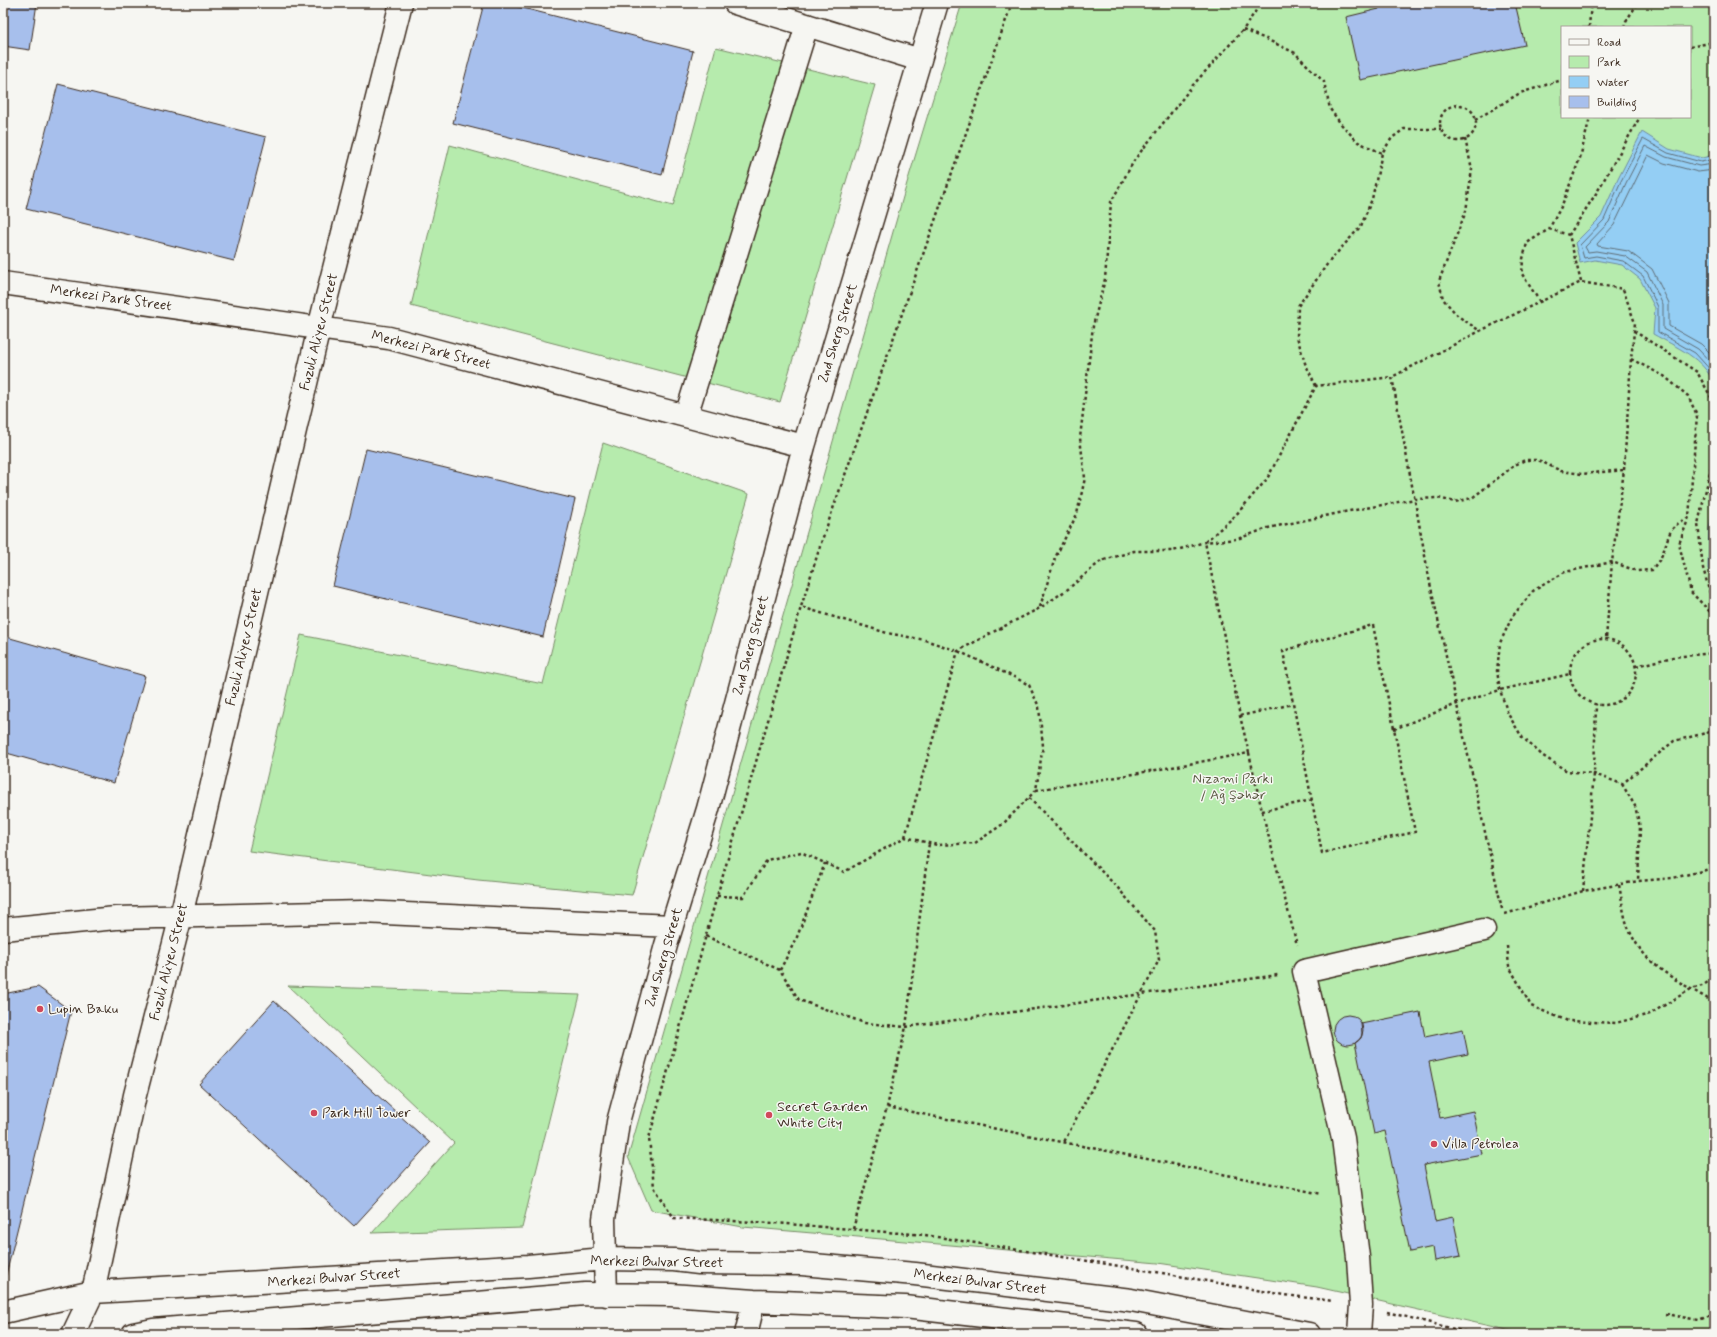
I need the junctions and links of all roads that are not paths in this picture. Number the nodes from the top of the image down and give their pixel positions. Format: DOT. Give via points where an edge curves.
graph roads {
  1 [pos="401,3"];
  2 [pos="735,3"];
  3 [pos="937,3"];
  4 [pos="807,25"];
  5 [pos="920,60"];
  6 [pos="3,283"];
  7 [pos="319,328"];
  8 [pos="686,416"];
  9 [pos="804,446"];
  10 [pos="181,916"];
  11 [pos="672,926"];
  12 [pos="3,929"];
  13 [pos="1484,930"];
  14 [pos="604,1259"];
  15 [pos="93,1292"];
  16 [pos="606,1295"];
  17 [pos="754,1301"];
  18 [pos="3,1312"];
  19 [pos="73,1334"];
  20 [pos="133,1334"];
  21 [pos="746,1334"];
  22 [pos="1136,1334"];
  23 [pos="1309,1334"];
  24 [pos="1359,1334"];
  1 -- 7 [label="street, Fuzuli Aliyev Street"];
  2 -- 4 [label="street"];
  3 -- 5 [label="street, 2nd Sherg Street"];
  4 -- 5 [label="street"];
  4 -- 8 [label="street"];
  5 -- 9 [label="street, 2nd Sherg Street"];
  6 -- 7 [label="street, Merkezi Park Street"];
  7 -- 8 [label="street, Merkezi Park Street" via="388,338"];
  7 -- 10 [label="street, Fuzuli Aliyev Street"];
  8 -- 9 [label="street, Merkezi Park Street"];
  9 -- 11 [label="street, 2nd Sherg Street" via="708,808"];
  10 -- 11 [label="street" via="362,912"];
  10 -- 12 [label="street" via="116,918"];
  10 -- 15 [label="street, Fuzuli Aliyev Street" via="135,1095"];
  11 -- 14 [label="street, 2nd Sherg Street" via="618,1122 604,1219"];
  13 -- 24 [label="street" via="1304,971 1343,1138 1358,1257 1361,1305"];
  14 -- 15 [label="street, Merkezi Bulvar Street" via="528,1266"];
  14 -- 16 [label="street, 2nd Sherg Street"];
  14 -- 23 [label="street, Merkezi Bulvar Street" via="802,1264 915,1274 1131,1300"];
  15 -- 18 [label="street, Merkezi Bulvar Street"];
  15 -- 19 [label="street, Fuzuli Aliyev Street"];
  16 -- 17 [label="street" via="671,1295"];
  16 -- 20 [label="street" via="585,1294 321,1315"];
  17 -- 21 [label="street"];
  17 -- 22 [label="street" via="905,1307"];
}
